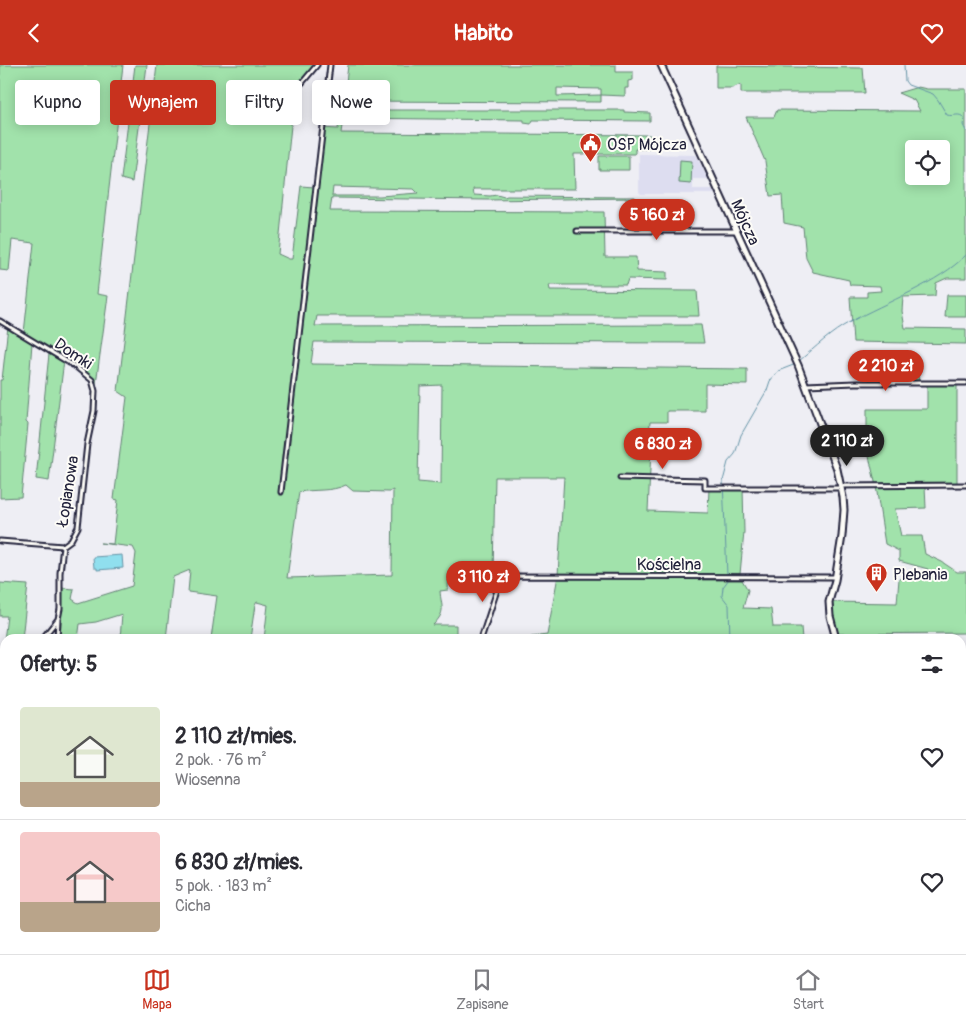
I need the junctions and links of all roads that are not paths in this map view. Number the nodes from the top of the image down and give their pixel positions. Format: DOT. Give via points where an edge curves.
graph roads {
  1 [pos="317,65"];
  2 [pos="330,65"];
  3 [pos="661,65"];
  4 [pos="302,83"];
  5 [pos="577,231"];
  6 [pos="737,231"];
  7 [pos="0,321"];
  8 [pos="966,383"];
  9 [pos="806,385"];
  10 [pos="91,428"];
  11 [pos="620,478"];
  12 [pos="966,485"];
  13 [pos="841,487"];
  14 [pos="280,491"];
  15 [pos="0,541"];
  16 [pos="63,546"];
  17 [pos="836,577"];
  18 [pos="58,619"];
  19 [pos="46,634"];
  20 [pos="57,634"];
  21 [pos="483,634"];
  22 [pos="835,634"];
  1 -- 4 [label="street"];
  2 -- 14 [label="street"];
  3 -- 6 [label="street, Mójcza"];
  5 -- 6 [label="street"];
  6 -- 9 [label="street, Mójcza"];
  7 -- 10 [label="street, Domki" via="76,367 92,381 96,391"];
  8 -- 9 [label="street"];
  9 -- 13 [label="street, Mójcza"];
  10 -- 16 [label="street, Łopianowa" via="78,527"];
  11 -- 13 [label="street" via="705,480 705,488"];
  12 -- 13 [label="street"];
  13 -- 17 [label="street, Mójcza" via="843,522"];
  15 -- 16 [label="street"];
  16 -- 18 [label="street, Łopianowa"];
  17 -- 21 [label="street, Kościelna" via="502,577"];
  17 -- 22 [label="street, Mójcza" via="829,609"];
  18 -- 19 [label="street"];
  18 -- 20 [label="street, Łopianowa"];
}
